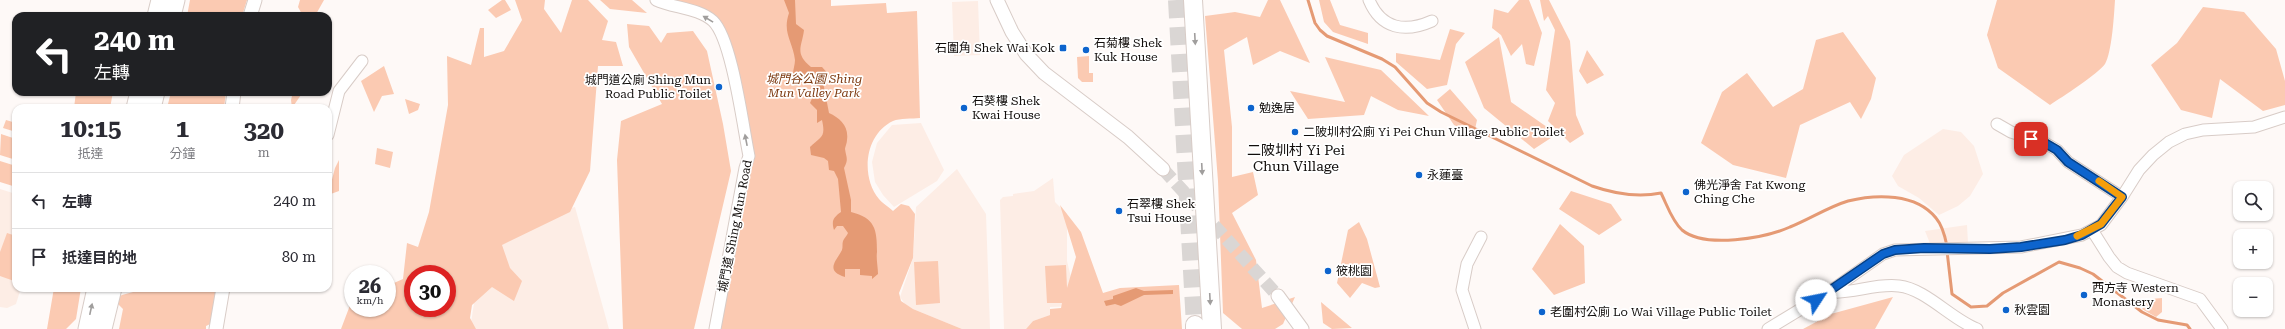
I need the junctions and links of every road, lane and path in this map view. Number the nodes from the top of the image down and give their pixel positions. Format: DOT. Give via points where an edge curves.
graph roads {
  1 [pos="160,0"];
  2 [pos="176,0"];
  3 [pos="255,0"];
  4 [pos="656,0"];
  5 [pos="997,0"];
  6 [pos="1193,0"];
  7 [pos="1368,0"];
  8 [pos="157,12"];
  9 [pos="173,12"];
  10 [pos="251,12"];
  11 [pos="1432,21"];
  12 [pos="362,61"];
  13 [pos="2285,117"];
  14 [pos="332,121"];
  15 [pos="1997,124"];
  16 [pos="1163,169"];
  17 [pos="2122,197"];
  18 [pos="2092,230"];
  19 [pos="1481,237"];
  20 [pos="95,292"];
  21 [pos="112,292"];
  22 [pos="222,292"];
  23 [pos="1829,292"];
  24 [pos="1278,296"];
  25 [pos="1201,328"];
  26 [pos="87,329"];
  27 [pos="103,329"];
  28 [pos="216,329"];
  29 [pos="715,329"];
  30 [pos="1302,329"];
  31 [pos="1475,329"];
  32 [pos="1768,329"];
  33 [pos="1977,329"];
  34 [pos="2222,329"];
  1 -- 8 [label="main road"];
  2 -- 9 [label="main road"];
  3 -- 10 [label="street"];
  29 -- 4 [label="street, 城門道 Shing Mun Road, one-way" via="749,156 728,50 719,29 712,20 700,14"];
  5 -- 16 [label="street" via="1026,54 1044,73 1128,137"];
  6 -- 25 [label="highway, one-way"];
  7 -- 11 [label="street" via="1380,18 1395,26 1411,28"];
  12 -- 14 [label="street" via="340,91"];
  13 -- 17 [label="street" via="2254,127 2203,130 2185,134 2153,155 2129,183"];
  15 -- 17 [label="street" via="2057,150 2068,162"];
  17 -- 18 [label="street" via="2101,224"];
  18 -- 23 [label="street" via="2065,240 2021,247 1895,250 1883,254"];
  18 -- 34 [label="street" via="2118,267 2127,273 2200,299"];
  19 -- 31 [label="street" via="1468,264 1462,290"];
  26 -- 20 [label="main road, one-way"];
  21 -- 27 [label="main road"];
  22 -- 28 [label="street"];
  23 -- 32 [label="street"];
  23 -- 33 [label="street" via="1901,286 1922,295"];
  24 -- 30 [label="street"];
}
